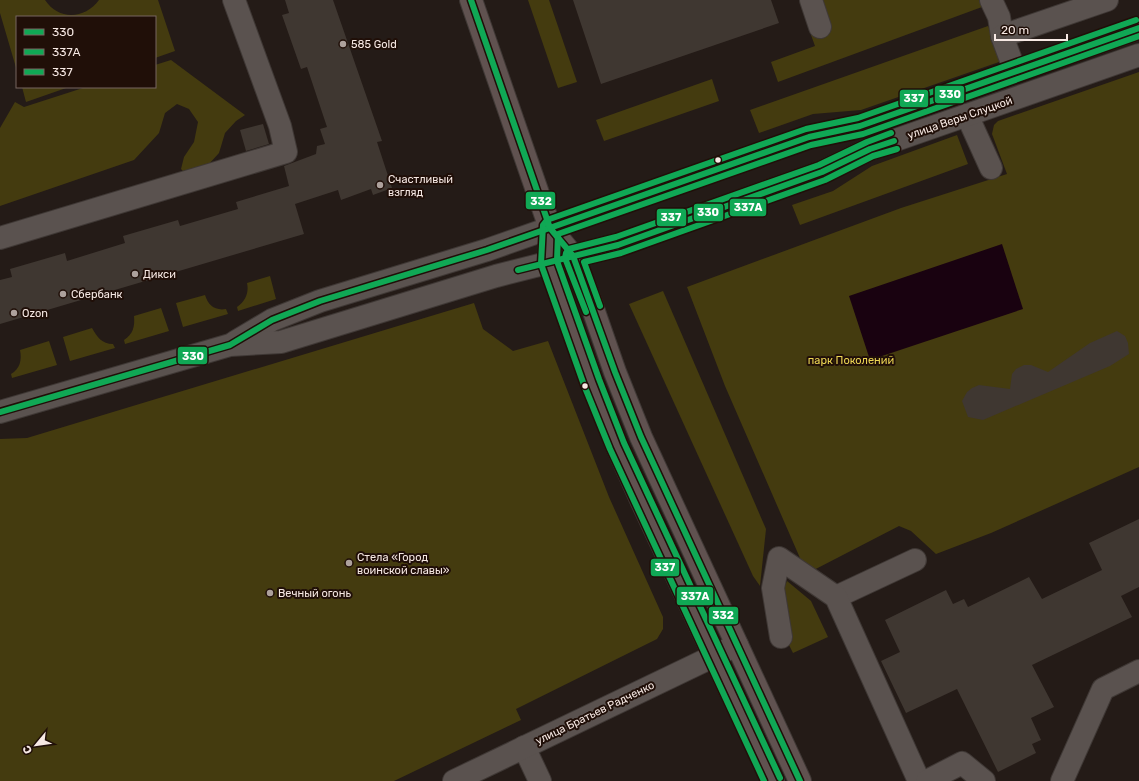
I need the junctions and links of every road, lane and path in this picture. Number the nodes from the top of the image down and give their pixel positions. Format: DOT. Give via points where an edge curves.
graph roads {
  1 [pos="234,0"];
  2 [pos="471,0"];
  3 [pos="811,0"];
  4 [pos="992,0"];
  5 [pos="1107,0"];
  6 [pos="820,27"];
  7 [pos="1139,28"];
  8 [pos="1002,36"];
  9 [pos="1139,55"];
  10 [pos="1015,71"];
  11 [pos="967,115"];
  12 [pos="991,168"];
  13 [pos="550,228"];
  14 [pos="0,238"];
  15 [pos="573,256"];
  16 [pos="549,262"];
  17 [pos="230,345"];
  18 [pos="0,412"];
  19 [pos="915,560"];
  20 [pos="836,597"];
  21 [pos="781,637"];
  22 [pos="737,645"];
  23 [pos="714,656"];
  24 [pos="1139,671"];
  25 [pos="524,747"];
  26 [pos="454,781"];
  27 [pos="540,781"];
  28 [pos="773,781"];
  29 [pos="800,781"];
  30 [pos="918,781"];
  31 [pos="927,781"];
  32 [pos="984,781"];
  33 [pos="1062,781"];
  1 -- 14 [label="street" via="280,126 286,152"];
  2 -- 13 [label="main road"];
  3 -- 6 [label="street"];
  4 -- 8 [label="street" via="999,17"];
  5 -- 8 [label="street"];
  7 -- 10 [label="street, улица Веры Слуцкой"];
  8 -- 10 [label="street"];
  9 -- 11 [label="street, улица Веры Слуцкой"];
  10 -- 13 [label="street, улица Веры Слуцкой" via="860,126 809,137"];
  11 -- 12 [label="street"];
  11 -- 15 [label="street, улица Веры Слуцкой" via="870,149 822,172 618,245"];
  13 -- 15 [label="main road"];
  13 -- 16 [label="main road"];
  13 -- 17 [label="street, улица Веры Слуцкой" via="320,301 272,320"];
  15 -- 16 [label="street, улица Веры Слуцкой"];
  15 -- 22 [label="main road" via="641,437"];
  16 -- 17 [label="street, улица Веры Слуцкой" via="281,342"];
  16 -- 23 [label="main road" via="617,446"];
  17 -- 18 [label="street, улица Веры Слуцкой"];
  19 -- 20 [label="street"];
  20 -- 21 [label="street" via="779,558 773,588"];
  20 -- 30 [label="street"];
  22 -- 23 [label="street, улица Братьев Радченко"];
  22 -- 29 [label="main road"];
  23 -- 25 [label="street, улица Братьев Радченко"];
  23 -- 28 [label="main road"];
  24 -- 33 [label="street" via="1103,689"];
  25 -- 26 [label="street, улица Братьев Радченко"];
  25 -- 27 [label="street"];
  31 -- 32 [label="street" via="962,763"];
}
